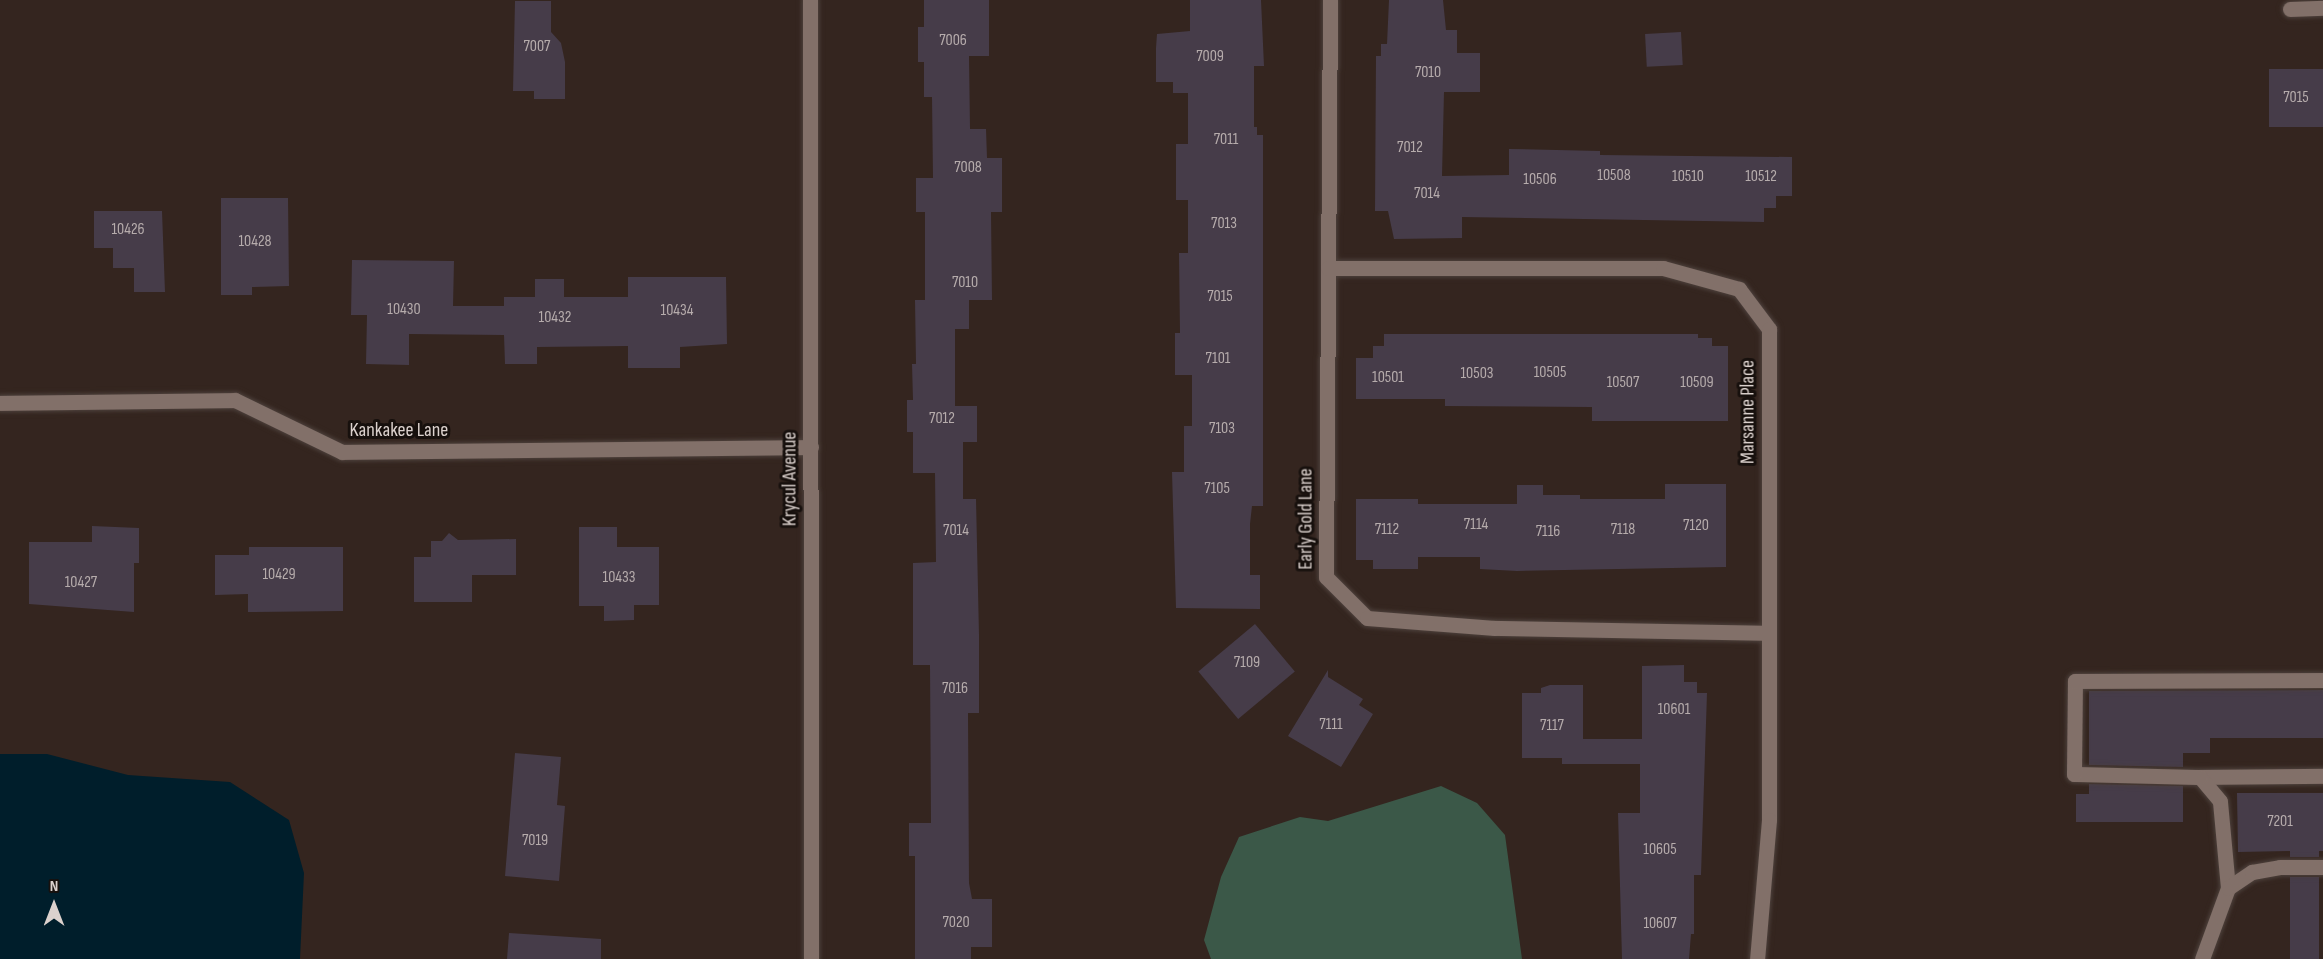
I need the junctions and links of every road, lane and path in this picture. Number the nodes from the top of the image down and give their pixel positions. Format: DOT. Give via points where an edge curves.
graph roads {
  1 [pos="810,0"];
  2 [pos="1330,0"];
  3 [pos="2323,8"];
  4 [pos="2290,9"];
  5 [pos="1328,268"];
  6 [pos="0,403"];
  7 [pos="811,447"];
  8 [pos="1769,633"];
  9 [pos="2323,680"];
  10 [pos="2323,776"];
  11 [pos="2200,777"];
  12 [pos="2323,867"];
  13 [pos="2228,888"];
  14 [pos="812,959"];
  15 [pos="1757,959"];
  16 [pos="2202,959"];
  1 -- 7 [label="street, Krycul Avenue"];
  2 -- 5 [label="street, Early Gold Lane"];
  3 -- 4 [label="street"];
  5 -- 8 [label="street, Marsanne Place" via="1663,268 1738,289 1769,329"];
  5 -- 8 [label="street, Early Gold Lane" via="1326,577 1367,618 1495,628"];
  6 -- 7 [label="street, Kankakee Lane" via="235,400 342,452"];
  7 -- 14 [label="street, Krycul Avenue"];
  8 -- 15 [label="street, Marsanne Place" via="1769,820"];
  9 -- 11 [label="street" via="2075,681 2074,774"];
  10 -- 11 [label="street"];
  11 -- 13 [label="street" via="2220,801"];
  12 -- 13 [label="street" via="2280,867 2252,872"];
  13 -- 16 [label="street"];
}
